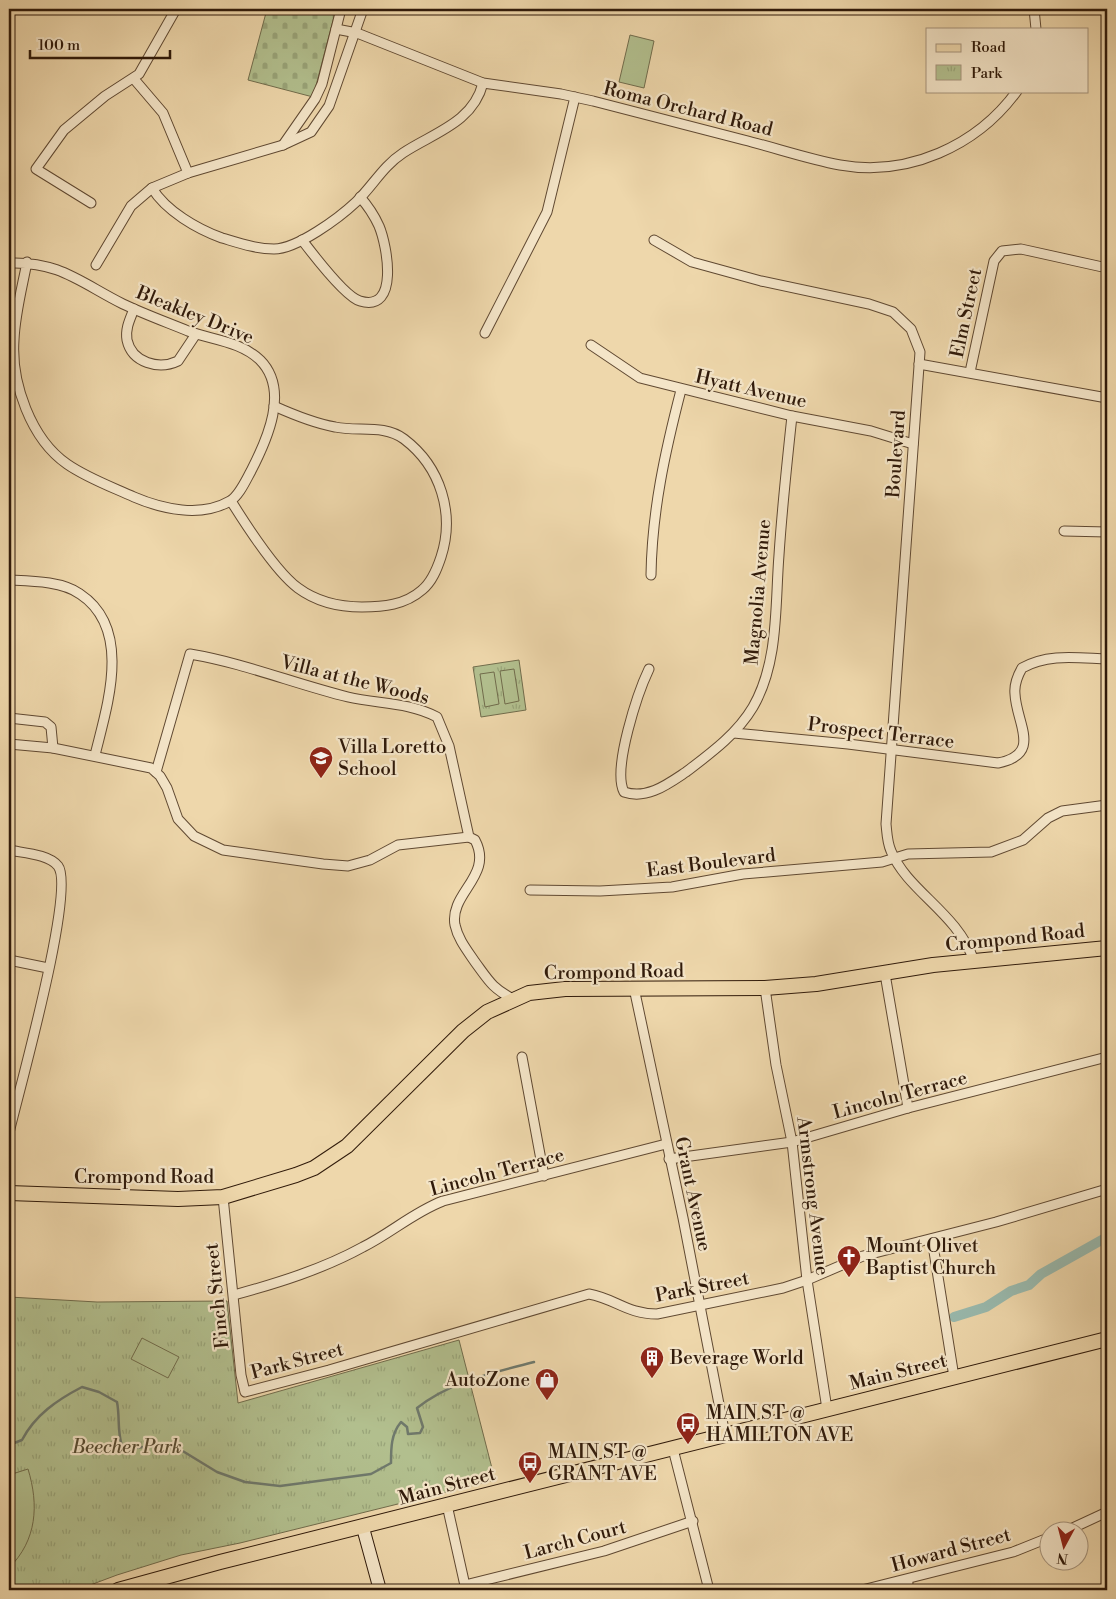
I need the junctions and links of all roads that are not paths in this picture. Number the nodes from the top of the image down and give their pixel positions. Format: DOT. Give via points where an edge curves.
graph roads {
  1 [pos="176,9"];
  2 [pos="341,9"];
  3 [pos="363,9"];
  4 [pos="1034,9"];
  5 [pos="1036,28"];
  6 [pos="336,29"];
  7 [pos="357,33"];
  8 [pos="134,79"];
  9 [pos="483,83"];
  10 [pos="1016,92"];
  11 [pos="575,97"];
  12 [pos="283,145"];
  13 [pos="188,173"];
  14 [pos="152,188"];
  15 [pos="360,197"];
  16 [pos="91,203"];
  17 [pos="302,240"];
  18 [pos="654,240"];
  19 [pos="27,262"];
  20 [pos="9,263"];
  21 [pos="96,265"];
  22 [pos="1107,268"];
  23 [pos="134,309"];
  24 [pos="485,333"];
  25 [pos="196,334"];
  26 [pos="591,345"];
  27 [pos="919,364"];
  28 [pos="970,372"];
  29 [pos="681,390"];
  30 [pos="1107,398"];
  31 [pos="274,406"];
  32 [pos="792,416"];
  33 [pos="913,444"];
  34 [pos="231,501"];
  35 [pos="1064,531"];
  36 [pos="1107,532"];
  37 [pos="650,575"];
  38 [pos="9,580"];
  39 [pos="1107,658"];
  40 [pos="649,669"];
  41 [pos="9,718"];
  42 [pos="734,733"];
  43 [pos="9,744"];
  44 [pos="53,748"];
  45 [pos="891,749"];
  46 [pos="95,755"];
  47 [pos="156,772"];
  48 [pos="1107,805"];
  49 [pos="469,837"];
  50 [pos="9,850"];
  51 [pos="894,858"];
  52 [pos="530,890"];
  53 [pos="1107,948"];
  54 [pos="9,960"];
  55 [pos="974,961"];
  56 [pos="48,968"];
  57 [pos="884,974"];
  58 [pos="634,988"];
  59 [pos="765,988"];
  60 [pos="513,999"];
  61 [pos="522,1057"];
  62 [pos="1107,1057"];
  63 [pos="908,1108"];
  64 [pos="9,1133"];
  65 [pos="792,1142"];
  66 [pos="666,1144"];
  67 [pos="669,1159"];
  68 [pos="544,1176"];
  69 [pos="1107,1189"];
  70 [pos="9,1193"];
  71 [pos="223,1197"];
  72 [pos="932,1239"];
  73 [pos="808,1280"];
  74 [pos="234,1295"];
  75 [pos="700,1306"];
  76 [pos="1107,1339"];
  77 [pos="954,1377"];
  78 [pos="245,1392"];
  79 [pos="827,1410"];
  80 [pos="725,1435"];
  81 [pos="673,1449"];
  82 [pos="447,1505"];
  83 [pos="1107,1512"];
  84 [pos="693,1522"];
  85 [pos="1086,1522"];
  86 [pos="363,1528"];
  87 [pos="1038,1542"];
  88 [pos="925,1574"];
  89 [pos="466,1588"];
  90 [pos="118,1590"];
  91 [pos="380,1590"];
  92 [pos="709,1590"];
  93 [pos="862,1590"];
  94 [pos="892,1590"];
  1 -- 8 [label="street"];
  2 -- 6 [label="street"];
  3 -- 7 [label="street"];
  4 -- 5 [label="street"];
  6 -- 7 [label="street, Roma Orchard Road"];
  6 -- 12 [label="street" via="316,99"];
  7 -- 9 [label="street, Roma Orchard Road"];
  7 -- 12 [label="street" via="329,106 320,120 311,132"];
  8 -- 13 [label="street" via="163,113"];
  8 -- 16 [label="street" via="105,96 64,130 36,169"];
  9 -- 11 [label="street, Roma Orchard Road"];
  9 -- 15 [label="street" via="480,94 463,117 402,153 388,164"];
  10 -- 11 [label="street, Roma Orchard Road" via="979,130 949,150 913,162 870,166 840,164"];
  11 -- 24 [label="street" via="547,212"];
  12 -- 13 [label="street"];
  13 -- 14 [label="street"];
  14 -- 17 [label="street" via="160,201 176,213 215,235 251,247 274,249"];
  14 -- 21 [label="street" via="131,206"];
  15 -- 17 [label="street" via="336,218"];
  15 -- 17 [label="street" via="373,212 380,228 388,278 383,296 368,302 353,298"];
  18 -- 27 [label="street, Boulevard" via="692,262 893,312 904,320 916,337"];
  19 -- 20 [label="street, Bleakley Drive"];
  19 -- 23 [label="street, Bleakley Drive" via="52,266"];
  19 -- 34 [label="street" via="14,341 15,362 26,408 38,434 67,464 105,484 167,508 204,510"];
  22 -- 28 [label="street, Elm Street" via="1021,249 1002,251 994,261"];
  23 -- 25 [label="street, Bleakley Drive"];
  23 -- 25 [label="street" via="127,327 128,341 133,352 146,362 162,366 178,361"];
  25 -- 31 [label="street, Bleakley Drive" via="237,345 260,360 273,381"];
  26 -- 29 [label="street, Hyatt Avenue" via="640,378"];
  27 -- 28 [label="street"];
  27 -- 33 [label="street, Boulevard"];
  28 -- 30 [label="street"];
  29 -- 32 [label="street, Hyatt Avenue"];
  29 -- 37 [label="street" via="658,488"];
  31 -- 34 [label="street, Bleakley Drive" via="264,445 246,482"];
  31 -- 34 [label="street" via="337,428 381,429 402,438 420,452 444,495 447,520 444,548 438,565 422,590 405,601 381,607 345,607 316,599 296,587"];
  32 -- 33 [label="street, Hyatt Avenue" via="871,431"];
  32 -- 42 [label="street, Magnolia Avenue" via="771,660 754,706"];
  33 -- 45 [label="street, Boulevard"];
  35 -- 36 [label="street"];
  38 -- 46 [label="street" via="56,585 80,593 102,620 113,663"];
  39 -- 45 [label="street, Prospect Terrace" via="1037,659 1022,668 1014,692 1024,737 1020,752 1008,761 998,763"];
  40 -- 42 [label="street, Magnolia Avenue" via="640,688 620,773 624,792 640,795 655,791 710,754"];
  41 -- 44 [label="street" via="45,722 51,727"];
  42 -- 45 [label="street, Prospect Terrace"];
  43 -- 44 [label="street"];
  44 -- 46 [label="street"];
  45 -- 51 [label="street, Boulevard" via="886,824"];
  46 -- 47 [label="street" via="151,768"];
  47 -- 49 [label="street" via="178,819 194,836 223,850 348,866 370,860 398,845"];
  47 -- 49 [label="street, Villa at the Woods" via="190,654 214,658 350,697 412,707 437,717 449,746"];
  48 -- 51 [label="street, East Boulevard" via="1062,811 1048,818 1023,840 991,852 908,854"];
  49 -- 60 [label="street, Villa at the Woods" via="475,840 480,854 476,875 455,909 454,924 458,936 496,990"];
  50 -- 56 [label="street" via="52,860 62,873 58,929"];
  51 -- 52 [label="street, East Boulevard" via="743,874 672,887"];
  51 -- 55 [label="street" via="954,924"];
  53 -- 55 [label="main road, Crompond Road"];
  54 -- 56 [label="street"];
  55 -- 57 [label="main road, Crompond Road"];
  56 -- 64 [label="street"];
  57 -- 59 [label="main road, Crompond Road"];
  57 -- 63 [label="street"];
  58 -- 59 [label="main road, Crompond Road"];
  58 -- 60 [label="main road, Crompond Road" via="548,990"];
  58 -- 66 [label="street, Grant Avenue"];
  59 -- 65 [label="street, Armstrong Avenue"];
  60 -- 71 [label="main road, Crompond Road" via="487,1012 464,1032 365,1130 331,1158 296,1176"];
  61 -- 68 [label="street"];
  62 -- 63 [label="street, Lincoln Terrace"];
  63 -- 65 [label="street, Lincoln Terrace"];
  65 -- 67 [label="street, Lincoln Terrace"];
  65 -- 73 [label="street, Armstrong Avenue"];
  66 -- 67 [label="street, Grant Avenue"];
  66 -- 68 [label="street, Lincoln Terrace"];
  67 -- 75 [label="street, Grant Avenue"];
  68 -- 74 [label="street, Lincoln Terrace" via="443,1201 424,1209 362,1248 313,1270"];
  69 -- 72 [label="street, Park Street"];
  70 -- 71 [label="main road, Crompond Road" via="170,1199"];
  71 -- 74 [label="street, Finch Street"];
  72 -- 73 [label="street, Park Street" via="863,1256"];
  72 -- 77 [label="street"];
  73 -- 75 [label="street, Park Street"];
  73 -- 79 [label="street, Armstrong Avenue"];
  74 -- 78 [label="street, Finch Street"];
  75 -- 78 [label="street, Park Street" via="642,1314 589,1294"];
  75 -- 80 [label="street, Grant Avenue"];
  76 -- 77 [label="main road, Main Street"];
  77 -- 79 [label="main road, Main Street"];
  79 -- 80 [label="main road, Main Street"];
  80 -- 81 [label="main road, Main Street"];
  81 -- 82 [label="main road, Main Street"];
  81 -- 84 [label="street"];
  82 -- 86 [label="main road, Main Street"];
  82 -- 89 [label="street"];
  83 -- 85 [label="street"];
  84 -- 89 [label="street, Larch Court"];
  84 -- 92 [label="street"];
  86 -- 90 [label="main road, Main Street"];
  86 -- 91 [label="street"];
  87 -- 88 [label="street, Howard Street" via="1012,1552"];
  88 -- 93 [label="street, Howard Street"];
  88 -- 94 [label="street"];
}
